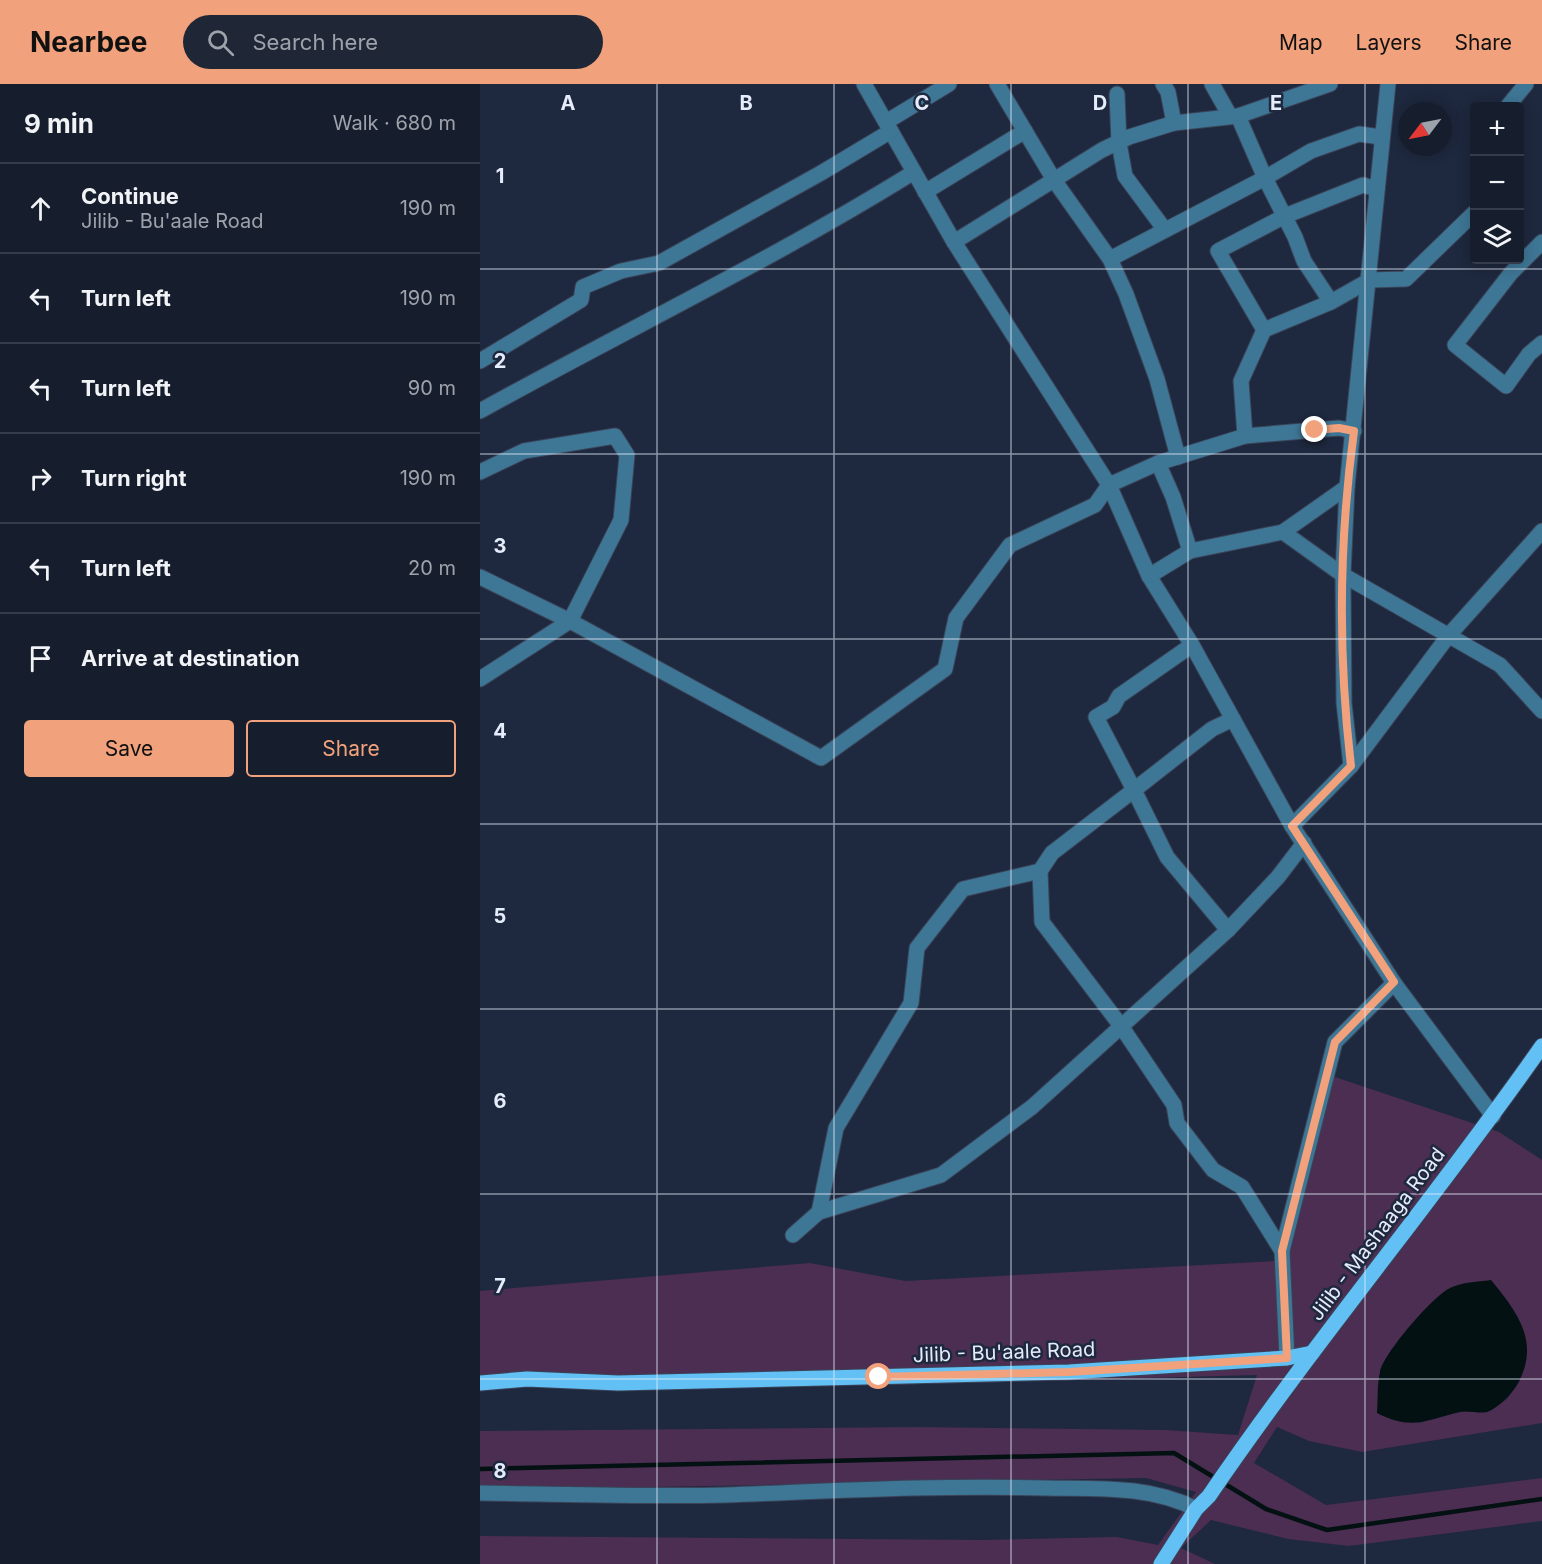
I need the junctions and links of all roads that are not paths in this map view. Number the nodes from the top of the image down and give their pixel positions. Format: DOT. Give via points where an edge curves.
graph roads {
  1 [pos="864,84"];
  2 [pos="949,84"];
  3 [pos="997,84"];
  4 [pos="1163,84"];
  5 [pos="1212,84"];
  6 [pos="1330,84"];
  7 [pos="1388,84"];
  8 [pos="1526,84"];
  9 [pos="1117,94"];
  10 [pos="1511,102"];
  11 [pos="1234,116"];
  12 [pos="1174,123"];
  13 [pos="888,126"];
  14 [pos="1025,131"];
  15 [pos="1381,137"];
  16 [pos="1119,143"];
  17 [pos="914,172"];
  18 [pos="1264,178"];
  19 [pos="1054,180"];
  20 [pos="1377,189"];
  21 [pos="926,192"];
  22 [pos="1286,216"];
  23 [pos="1470,217"];
  24 [pos="1165,230"];
  25 [pos="954,242"];
  26 [pos="1542,242"];
  27 [pos="1110,259"];
  28 [pos="1370,280"];
  29 [pos="1331,302"];
  30 [pos="1264,330"];
  31 [pos="1542,343"];
  32 [pos="480,362"];
  33 [pos="482,404"];
  34 [pos="1354,431"];
  35 [pos="1245,436"];
  36 [pos="1178,457"];
  37 [pos="1158,463"];
  38 [pos="480,472"];
  39 [pos="1109,485"];
  40 [pos="1347,487"];
  41 [pos="1542,531"];
  42 [pos="1283,532"];
  43 [pos="1190,552"];
  44 [pos="1343,575"];
  45 [pos="1149,576"];
  46 [pos="480,577"];
  47 [pos="570,621"];
  48 [pos="1449,635"];
  49 [pos="1192,645"];
  50 [pos="480,679"];
  51 [pos="1542,711"];
  52 [pos="1233,718"];
  53 [pos="1351,766"];
  54 [pos="1134,790"];
  55 [pos="1292,826"];
  56 [pos="1304,843"];
  57 [pos="1040,871"];
  58 [pos="1228,930"];
  59 [pos="1394,982"];
  60 [pos="1121,1026"];
  61 [pos="1542,1046"];
  62 [pos="1494,1116"];
  63 [pos="819,1212"];
  64 [pos="793,1235"];
  65 [pos="1282,1251"];
  66 [pos="1312,1353"];
  67 [pos="1287,1358"];
  68 [pos="480,1383"];
  69 [pos="480,1493"];
  70 [pos="1196,1509"];
  71 [pos="1161,1564"];
  1 -- 13 [label="street"];
  2 -- 13 [label="street"];
  3 -- 14 [label="street"];
  4 -- 12 [label="street"];
  5 -- 11 [label="street"];
  6 -- 11 [label="street"];
  7 -- 15 [label="street"];
  8 -- 10 [label="street"];
  9 -- 16 [label="street"];
  11 -- 12 [label="street"];
  11 -- 18 [label="street"];
  12 -- 16 [label="street"];
  13 -- 17 [label="street"];
  13 -- 32 [label="street" via="821,173 658,262 621,271 583,287 581,300"];
  14 -- 19 [label="street"];
  14 -- 21 [label="street"];
  15 -- 18 [label="street" via="1359,134 1311,151"];
  15 -- 20 [label="street"];
  16 -- 19 [label="street"];
  16 -- 24 [label="street" via="1125,176"];
  17 -- 21 [label="street"];
  17 -- 33 [label="street" via="683,304"];
  18 -- 22 [label="street"];
  18 -- 24 [label="street"];
  19 -- 25 [label="street"];
  19 -- 27 [label="street"];
  20 -- 22 [label="street" via="1363,185"];
  20 -- 28 [label="street"];
  21 -- 25 [label="street"];
  22 -- 29 [label="street" via="1304,261"];
  22 -- 30 [label="street" via="1218,250"];
  23 -- 28 [label="street" via="1406,279"];
  24 -- 27 [label="street"];
  25 -- 39 [label="street"];
  26 -- 31 [label="street" via="1511,273 1455,345 1506,386"];
  27 -- 36 [label="street" via="1157,380"];
  28 -- 29 [label="street"];
  28 -- 34 [label="street"];
  29 -- 30 [label="street"];
  30 -- 35 [label="street" via="1241,381"];
  34 -- 35 [label="street" via="1339,428"];
  34 -- 40 [label="street"];
  35 -- 36 [label="street"];
  36 -- 37 [label="street"];
  37 -- 39 [label="street"];
  37 -- 43 [label="street"];
  38 -- 47 [label="street" via="524,451 615,436 627,456 621,520"];
  39 -- 45 [label="street"];
  39 -- 47 [label="street" via="1095,505 1010,545 956,618 945,669 821,758"];
  40 -- 42 [label="street"];
  40 -- 44 [label="street"];
  41 -- 48 [label="street"];
  42 -- 43 [label="street"];
  42 -- 44 [label="street"];
  43 -- 45 [label="street"];
  44 -- 48 [label="street"];
  44 -- 53 [label="street" via="1344,703"];
  45 -- 49 [label="street"];
  46 -- 47 [label="street"];
  47 -- 50 [label="street"];
  48 -- 51 [label="street" via="1500,665"];
  48 -- 53 [label="street"];
  49 -- 52 [label="street"];
  49 -- 54 [label="street" via="1096,717"];
  52 -- 54 [label="street" via="1212,729"];
  52 -- 55 [label="street"];
  53 -- 55 [label="street"];
  54 -- 57 [label="street" via="1052,854"];
  54 -- 58 [label="street" via="1167,857"];
  55 -- 56 [label="street"];
  56 -- 58 [label="street"];
  56 -- 59 [label="street"];
  57 -- 60 [label="street" via="1042,922"];
  57 -- 63 [label="street" via="963,889 917,948 911,1003 836,1128"];
  58 -- 60 [label="street"];
  59 -- 62 [label="street"];
  59 -- 65 [label="street" via="1335,1042"];
  60 -- 63 [label="street" via="1032,1107 941,1175"];
  60 -- 65 [label="street" via="1174,1105 1177,1123 1213,1170 1242,1187"];
  61 -- 62 [label="main road, Jilib - Mashaaga Road"];
  62 -- 66 [label="main road, Jilib - Mashaaga Road"];
  63 -- 64 [label="street"];
  65 -- 67 [label="street"];
  66 -- 67 [label="main road, Jilib - Bu'aale Road"];
  66 -- 70 [label="main road, Jilib - Mashaaga Road"];
  67 -- 68 [label="main road, Jilib - Bu'aale Road" via="1069,1372"];
  69 -- 70 [label="street" via="723,1495 966,1486 1142,1491"];
  70 -- 71 [label="main road, Jilib - Mashaaga Road"];
}
